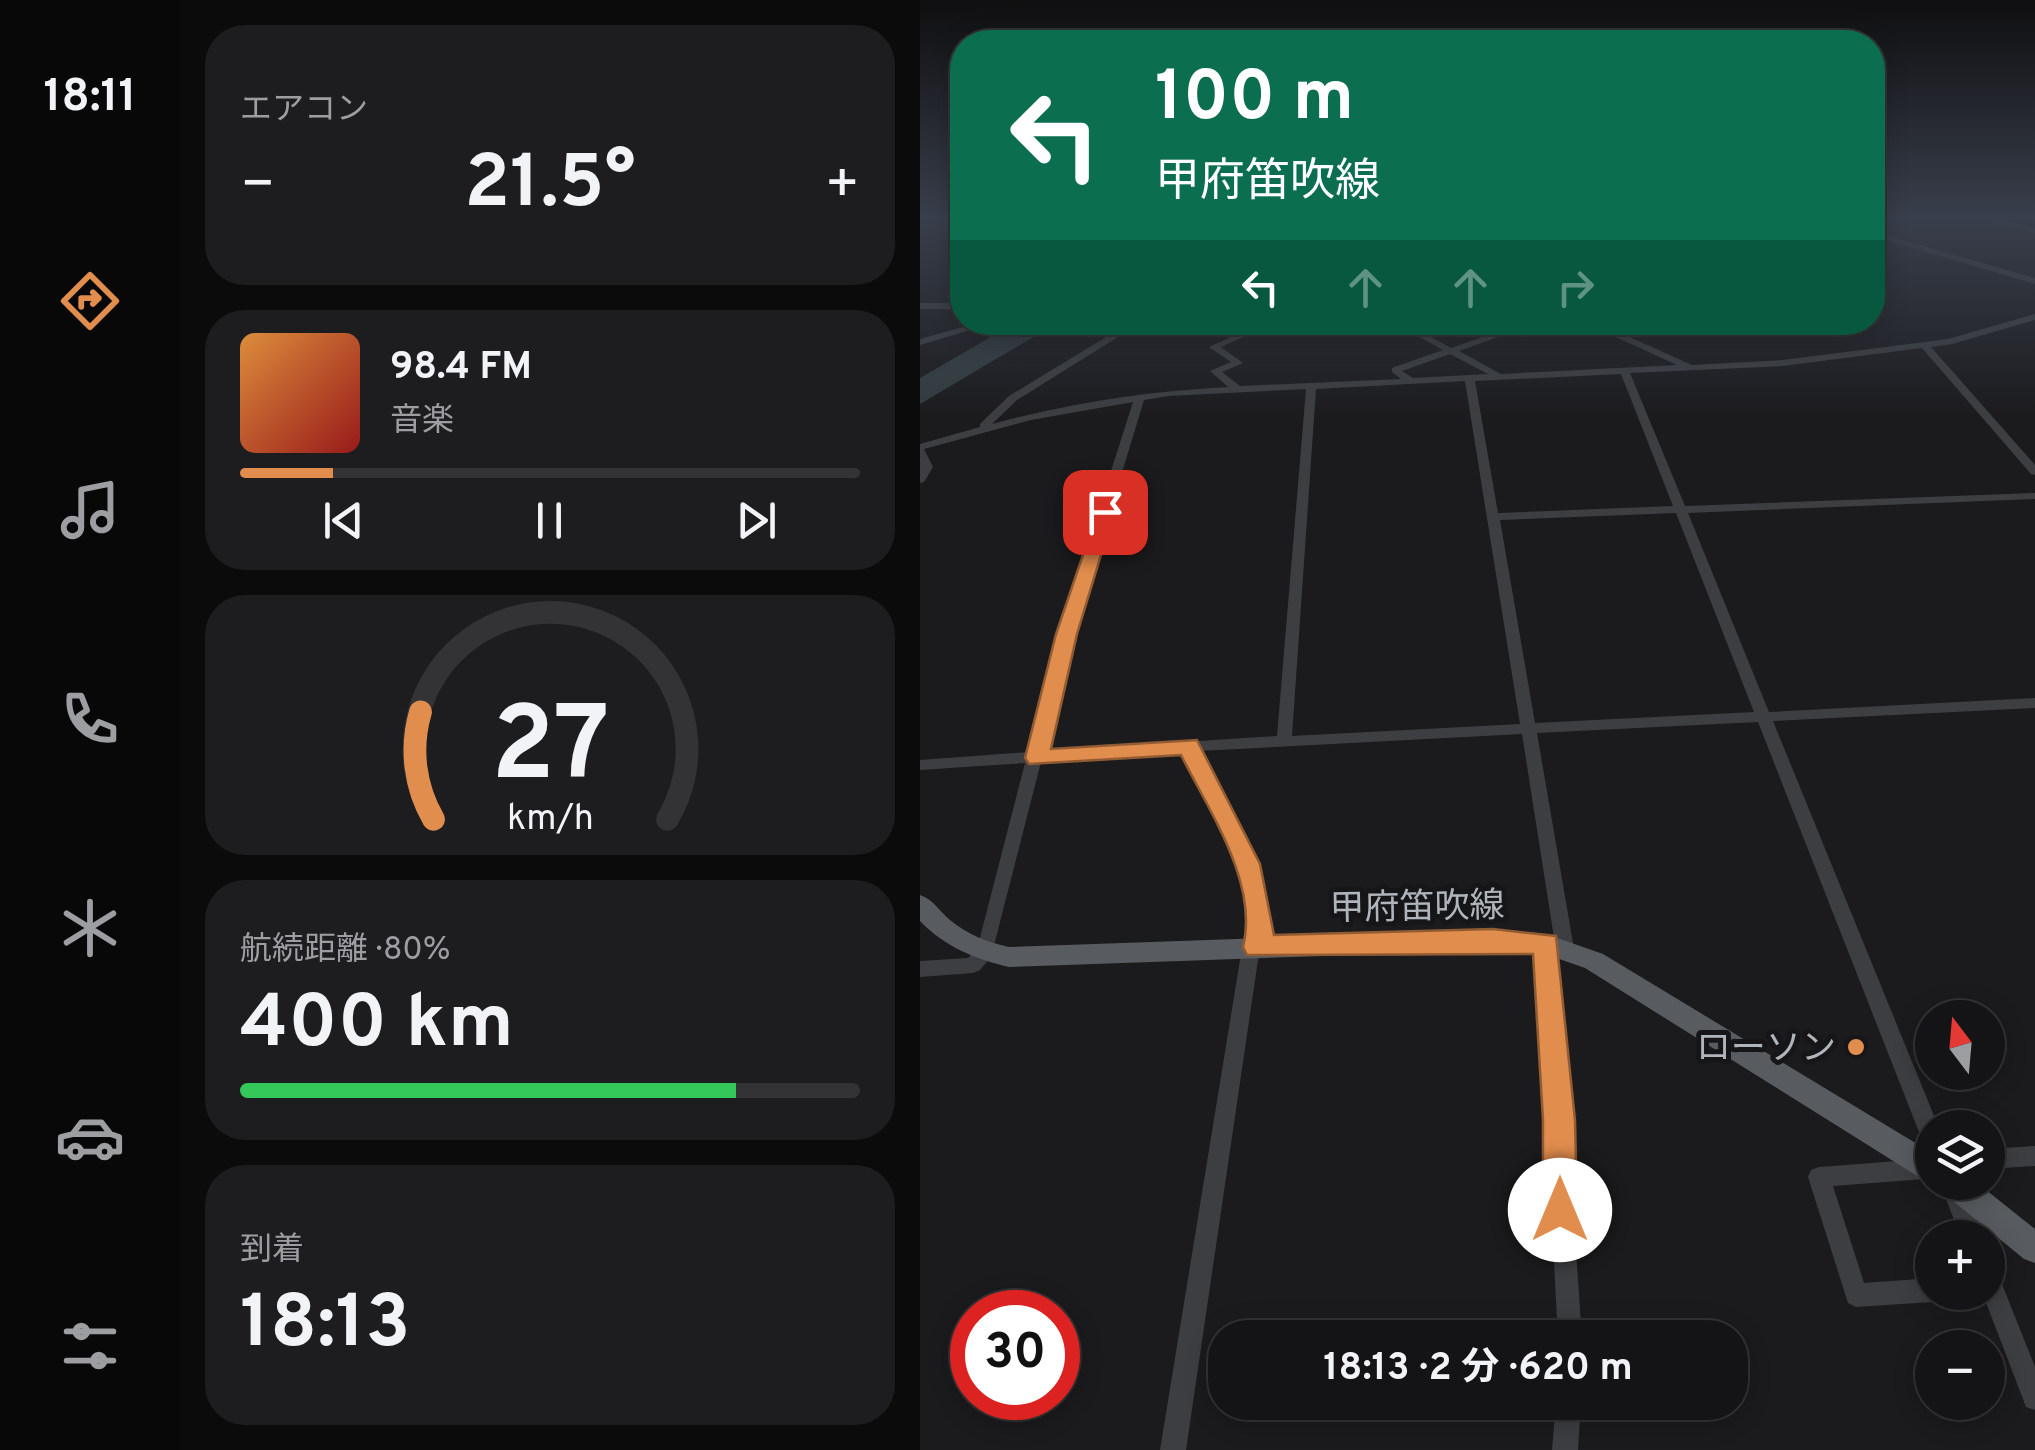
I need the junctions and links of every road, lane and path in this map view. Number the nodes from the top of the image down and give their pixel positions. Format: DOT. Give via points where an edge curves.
graph roads {
  1 [pos="920,306"];
  2 [pos="950,306"];
  3 [pos="2035,316"];
  4 [pos="950,334"];
  5 [pos="1117,335"];
  6 [pos="1241,335"];
  7 [pos="1420,335"];
  8 [pos="1499,335"];
  9 [pos="1616,335"];
  10 [pos="920,342"];
  11 [pos="1925,346"];
  12 [pos="1452,352"];
  13 [pos="1693,369"];
  14 [pos="1625,372"];
  15 [pos="1502,378"];
  16 [pos="1470,380"];
  17 [pos="1412,382"];
  18 [pos="1311,388"];
  19 [pos="1238,390"];
  20 [pos="1140,396"];
  21 [pos="980,429"];
  22 [pos="920,449"];
  23 [pos="2035,472"];
  24 [pos="920,480"];
  25 [pos="2035,496"];
  26 [pos="1682,510"];
  27 [pos="1494,517"];
  28 [pos="2035,702"];
  29 [pos="1762,716"];
  30 [pos="1530,730"];
  31 [pos="1284,741"];
  32 [pos="1189,746"];
  33 [pos="1037,758"];
  34 [pos="920,765"];
  35 [pos="920,904"];
  36 [pos="1555,946"];
  37 [pos="1257,947"];
  38 [pos="984,952"];
  39 [pos="920,969"];
  40 [pos="1921,1110"];
  41 [pos="2035,1156"];
  42 [pos="1915,1159"];
  43 [pos="2005,1159"];
  44 [pos="1915,1176"];
  45 [pos="1973,1200"];
  46 [pos="2035,1248"];
  47 [pos="1915,1291"];
  48 [pos="2000,1310"];
  49 [pos="1569,1320"];
  50 [pos="2035,1398"];
  51 [pos="1568,1420"];
  52 [pos="1173,1450"];
  53 [pos="1565,1450"];
  1 -- 2 [label="street"];
  3 -- 11 [label="street"];
  4 -- 10 [label="street"];
  5 -- 21 [label="street" via="1013,398"];
  6 -- 19 [label="street" via="1214,346 1238,362 1214,371"];
  7 -- 12 [label="street"];
  8 -- 12 [label="street"];
  9 -- 13 [label="street"];
  11 -- 13 [label="street"];
  11 -- 23 [label="street"];
  12 -- 15 [label="street"];
  12 -- 17 [label="street" via="1395,370"];
  13 -- 14 [label="street"];
  14 -- 15 [label="street"];
  14 -- 26 [label="street"];
  15 -- 16 [label="street"];
  16 -- 17 [label="street"];
  16 -- 27 [label="street"];
  17 -- 18 [label="street"];
  18 -- 19 [label="street"];
  18 -- 31 [label="street"];
  19 -- 20 [label="street"];
  20 -- 21 [label="street"];
  20 -- 33 [label="street" via="1066,634"];
  21 -- 22 [label="street"];
  22 -- 24 [label="street" via="927,467"];
  25 -- 26 [label="street"];
  26 -- 27 [label="street"];
  26 -- 29 [label="street"];
  27 -- 30 [label="street"];
  28 -- 29 [label="street"];
  29 -- 30 [label="street"];
  29 -- 40 [label="street"];
  30 -- 31 [label="street"];
  30 -- 36 [label="street"];
  31 -- 32 [label="street"];
  32 -- 33 [label="street"];
  32 -- 37 [label="street" via="1248,864 1262,927"];
  33 -- 34 [label="street"];
  33 -- 38 [label="street"];
  35 -- 38 [label="main road, 甲府笛吹線" via="946,932"];
  36 -- 37 [label="main road, 甲府笛吹線" via="1493,940"];
  36 -- 42 [label="main road, 甲府笛吹線" via="1638,987"];
  36 -- 49 [label="street"];
  37 -- 38 [label="main road, 甲府笛吹線" via="1009,958"];
  37 -- 52 [label="street" via="1249,960"];
  38 -- 39 [label="street" via="973,965"];
  41 -- 43 [label="street"];
  44 -- 47 [label="street" via="1819,1177 1856,1295"];
  45 -- 46 [label="main road, 甲府笛吹線"];
  48 -- 50 [label="street"];
  51 -- 53 [label="street"];
}
